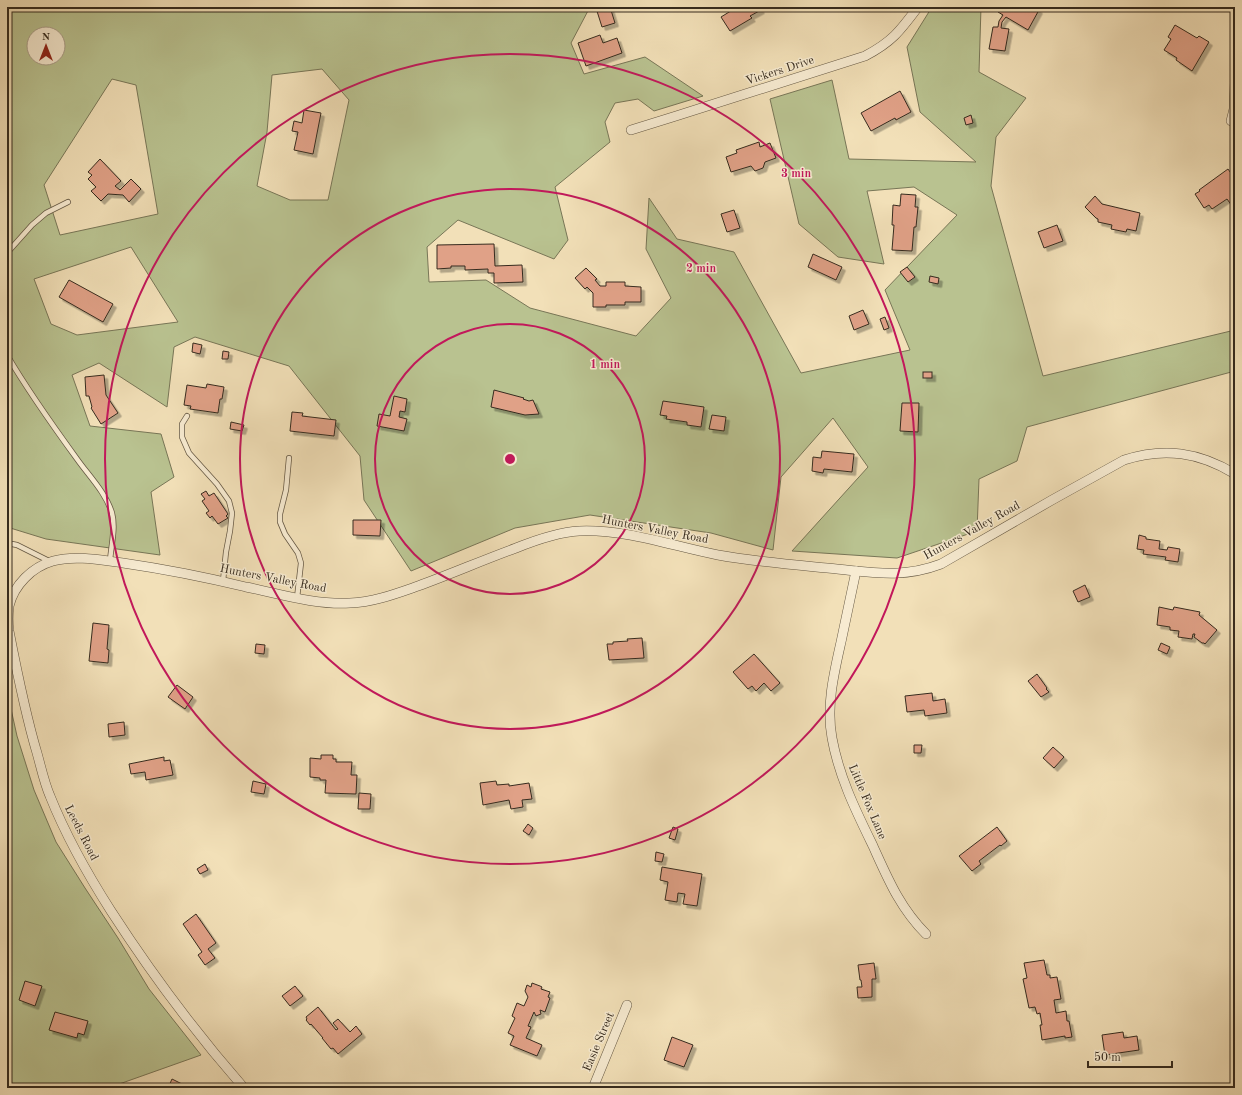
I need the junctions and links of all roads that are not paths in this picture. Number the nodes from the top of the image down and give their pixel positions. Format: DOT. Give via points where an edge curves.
graph roads {
  1 [pos="918,7"];
  2 [pos="1235,83"];
  3 [pos="1231,121"];
  4 [pos="631,130"];
  5 [pos="68,202"];
  6 [pos="7,253"];
  7 [pos="7,356"];
  8 [pos="187,416"];
  9 [pos="289,458"];
  10 [pos="1235,474"];
  11 [pos="7,543"];
  12 [pos="51,562"];
  13 [pos="110,562"];
  14 [pos="856,571"];
  15 [pos="223,581"];
  16 [pos="297,598"];
  17 [pos="926,934"];
  18 [pos="627,1005"];
  19 [pos="244,1088"];
  20 [pos="593,1088"];
  1 -- 4 [label="street, Vickers Drive" via="891,40 865,56"];
  2 -- 3 [label="street"];
  5 -- 6 [label="lane" via="46,213"];
  7 -- 13 [label="lane" via="48,419 101,492 111,512 114,524"];
  8 -- 15 [label="lane" via="182,424 182,437 189,453 217,484 229,501 232,513"];
  9 -- 16 [label="lane" via="280,522 301,563"];
  10 -- 14 [label="street, Hunters Valley Road" via="1206,459 1188,454 1171,452 1136,456 1124,460 927,570 896,574"];
  11 -- 12 [label="lane" via="17,545"];
  12 -- 13 [label="street, Hunters Valley Road" via="83,558"];
  12 -- 19 [label="street, Leeds Road" via="35,570 21,582 10,606 8,618 27,718 50,795 97,889 128,938 193,1027"];
  13 -- 15 [label="street, Hunters Valley Road"];
  14 -- 16 [label="street, Hunters Valley Road" via="752,560 599,531 578,531 534,541 389,597 349,603"];
  14 -- 17 [label="street, Little Fox Lane" via="830,702 832,738 849,796 889,882 915,924"];
  15 -- 16 [label="street, Hunters Valley Road"];
  18 -- 20 [label="street, Easie Street"];
}
